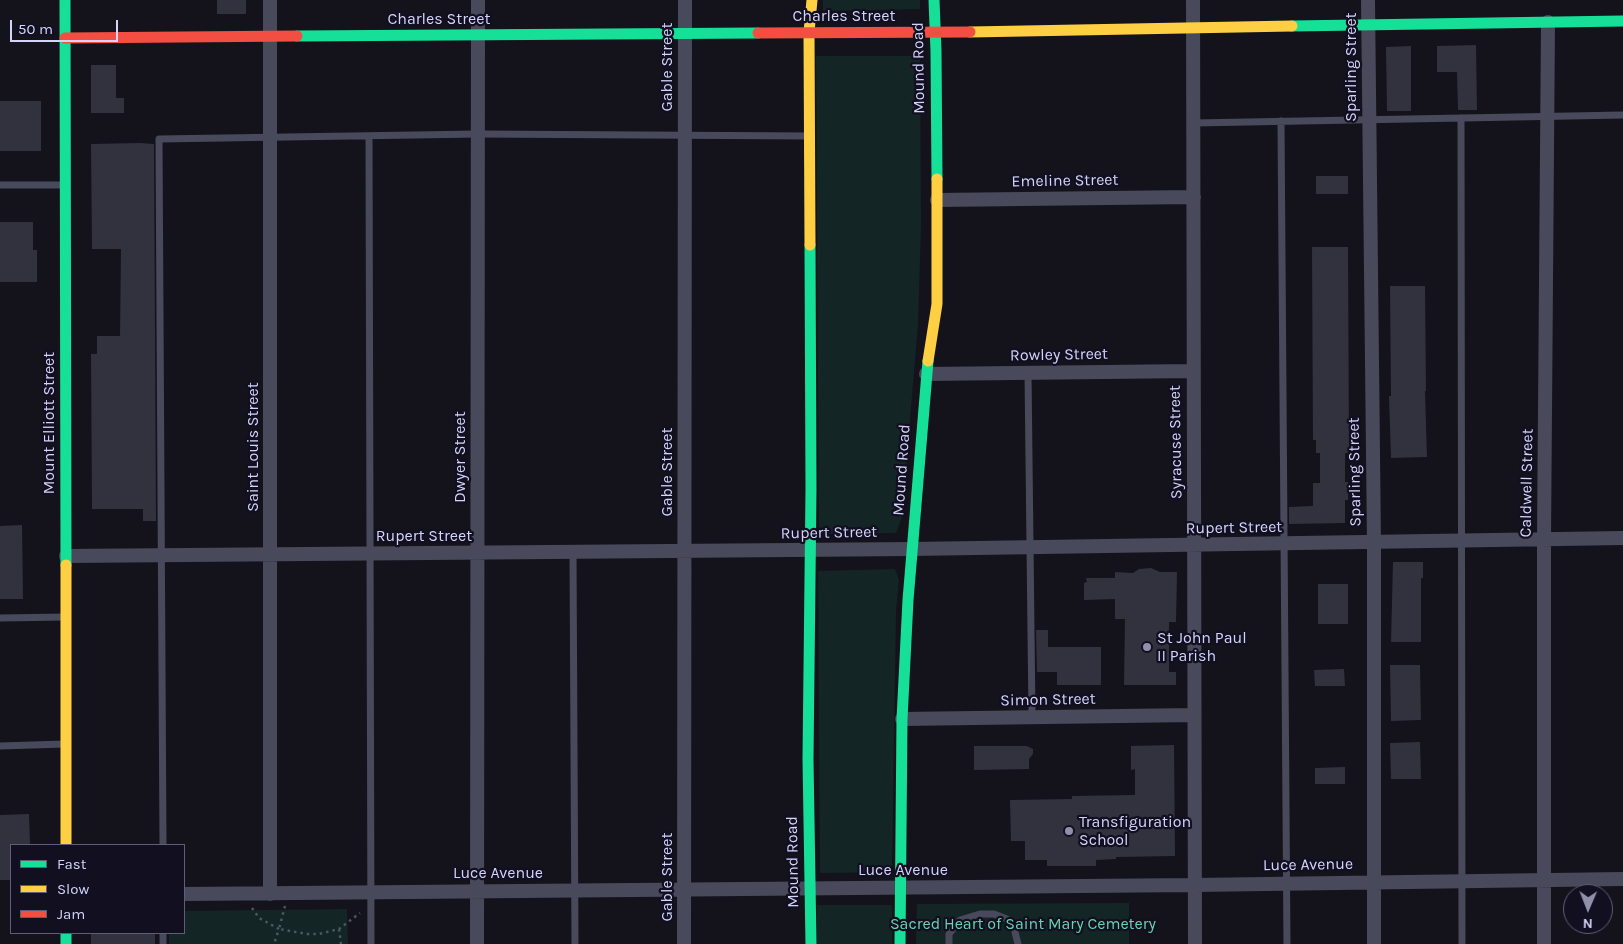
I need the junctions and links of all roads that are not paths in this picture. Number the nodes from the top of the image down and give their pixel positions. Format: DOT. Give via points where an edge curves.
graph roads {
  1 [pos="65,0"];
  2 [pos="270,0"];
  3 [pos="478,0"];
  4 [pos="685,0"];
  5 [pos="812,0"];
  6 [pos="934,0"];
  7 [pos="1193,0"];
  8 [pos="1368,0"];
  9 [pos="1623,21"];
  10 [pos="1548,22"];
  11 [pos="1368,26"];
  12 [pos="1193,28"];
  13 [pos="934,31"];
  14 [pos="809,32"];
  15 [pos="685,33"];
  16 [pos="478,35"];
  17 [pos="271,36"];
  18 [pos="65,38"];
  19 [pos="1623,115"];
  20 [pos="1548,116"];
  21 [pos="1461,118"];
  22 [pos="1369,120"];
  23 [pos="1281,121"];
  24 [pos="1194,123"];
  25 [pos="478,134"];
  26 [pos="685,135"];
  27 [pos="370,136"];
  28 [pos="809,136"];
  29 [pos="271,137"];
  30 [pos="0,185"];
  31 [pos="65,185"];
  32 [pos="1194,197"];
  33 [pos="938,200"];
  34 [pos="1193,371"];
  35 [pos="1028,373"];
  36 [pos="926,374"];
  37 [pos="1623,538"];
  38 [pos="1544,540"];
  39 [pos="1460,541"];
  40 [pos="1374,543"];
  41 [pos="1283,544"];
  42 [pos="1195,546"];
  43 [pos="1029,548"];
  44 [pos="912,549"];
  45 [pos="811,550"];
  46 [pos="685,551"];
  47 [pos="573,552"];
  48 [pos="478,553"];
  49 [pos="270,554"];
  50 [pos="370,554"];
  51 [pos="162,555"];
  52 [pos="66,556"];
  53 [pos="66,617"];
  54 [pos="0,618"];
  55 [pos="1194,715"];
  56 [pos="1032,718"];
  57 [pos="902,719"];
  58 [pos="66,744"];
  59 [pos="0,746"];
  60 [pos="66,844"];
  61 [pos="163,844"];
  62 [pos="1623,878"];
  63 [pos="1544,880"];
  64 [pos="1462,881"];
  65 [pos="1374,882"];
  66 [pos="1288,883"];
  67 [pos="1194,885"];
  68 [pos="810,887"];
  69 [pos="900,887"];
  70 [pos="684,889"];
  71 [pos="574,890"];
  72 [pos="477,891"];
  73 [pos="371,892"];
  74 [pos="185,894"];
  75 [pos="270,894"];
  76 [pos="371,944"];
  77 [pos="477,944"];
  78 [pos="575,944"];
  79 [pos="684,944"];
  80 [pos="811,944"];
  81 [pos="900,944"];
  82 [pos="948,944"];
  83 [pos="1018,944"];
  84 [pos="1195,944"];
  85 [pos="1287,944"];
  86 [pos="1374,944"];
  87 [pos="1462,944"];
  88 [pos="1544,944"];
  1 -- 18 [label="street, Mount Elliott Street"];
  2 -- 17 [label="street, Saint Louis Street"];
  3 -- 16 [label="street, Dwyer Street"];
  4 -- 15 [label="street, Gable Street"];
  5 -- 14 [label="street, Mound Road"];
  6 -- 13 [label="street, Mound Road"];
  7 -- 12 [label="street, Syracuse Street"];
  8 -- 11 [label="street, Sparling Street"];
  9 -- 10 [label="street, Charles Street"];
  10 -- 11 [label="street, Charles Street"];
  10 -- 20 [label="street, Caldwell Street"];
  11 -- 12 [label="street, Charles Street"];
  11 -- 22 [label="street, Sparling Street"];
  12 -- 13 [label="street, Charles Street"];
  12 -- 24 [label="street, Syracuse Street"];
  13 -- 14 [label="street, Charles Street"];
  13 -- 33 [label="street, Mound Road"];
  14 -- 15 [label="street, Charles Street"];
  14 -- 28 [label="street, Mound Road"];
  15 -- 16 [label="street, Charles Street"];
  15 -- 26 [label="street, Gable Street"];
  16 -- 17 [label="street, Charles Street"];
  16 -- 25 [label="street, Dwyer Street"];
  17 -- 18 [label="street, Charles Street"];
  17 -- 29 [label="street, Saint Louis Street"];
  18 -- 31 [label="street, Mount Elliott Street"];
  19 -- 20 [label="lane"];
  20 -- 21 [label="lane"];
  20 -- 38 [label="street, Caldwell Street"];
  21 -- 22 [label="lane"];
  21 -- 39 [label="lane"];
  22 -- 23 [label="lane"];
  22 -- 40 [label="street, Sparling Street"];
  23 -- 24 [label="lane"];
  23 -- 41 [label="lane"];
  24 -- 32 [label="street, Syracuse Street"];
  25 -- 26 [label="lane"];
  25 -- 27 [label="lane"];
  25 -- 48 [label="street, Dwyer Street"];
  26 -- 28 [label="lane"];
  26 -- 46 [label="street, Gable Street"];
  27 -- 29 [label="lane"];
  27 -- 50 [label="lane"];
  28 -- 45 [label="street, Mound Road"];
  29 -- 49 [label="street, Saint Louis Street"];
  29 -- 51 [label="lane" via="159,139"];
  30 -- 31 [label="lane"];
  31 -- 52 [label="street, Mount Elliott Street"];
  32 -- 33 [label="street, Emeline Street"];
  32 -- 34 [label="street, Syracuse Street"];
  33 -- 36 [label="street, Mound Road" via="937,304"];
  34 -- 35 [label="street, Rowley Street"];
  34 -- 42 [label="street, Syracuse Street"];
  35 -- 36 [label="street, Rowley Street"];
  35 -- 43 [label="lane"];
  36 -- 44 [label="street, Mound Road"];
  37 -- 38 [label="street, Rupert Street"];
  38 -- 39 [label="street, Rupert Street"];
  38 -- 63 [label="street, Caldwell Street"];
  39 -- 40 [label="street, Rupert Street"];
  39 -- 64 [label="lane"];
  40 -- 41 [label="street, Rupert Street"];
  40 -- 65 [label="street, Sparling Street"];
  41 -- 42 [label="street, Rupert Street"];
  41 -- 66 [label="lane"];
  42 -- 43 [label="street, Rupert Street"];
  42 -- 55 [label="street, Syracuse Street"];
  43 -- 44 [label="street, Rupert Street"];
  43 -- 56 [label="lane"];
  44 -- 45 [label="street, Rupert Street"];
  44 -- 57 [label="street, Mound Road"];
  45 -- 46 [label="street, Rupert Street"];
  45 -- 68 [label="street, Mound Road"];
  46 -- 47 [label="street, Rupert Street"];
  46 -- 70 [label="street, Gable Street"];
  47 -- 48 [label="street, Rupert Street"];
  47 -- 71 [label="lane"];
  48 -- 50 [label="street, Rupert Street"];
  48 -- 72 [label="street, Dwyer Street"];
  49 -- 50 [label="street, Rupert Street"];
  49 -- 51 [label="street, Rupert Street"];
  49 -- 75 [label="street, Saint Louis Street"];
  50 -- 73 [label="lane"];
  51 -- 52 [label="street, Rupert Street"];
  51 -- 61 [label="lane"];
  52 -- 53 [label="street, Mount Elliott Street"];
  53 -- 54 [label="lane"];
  53 -- 58 [label="street, Mount Elliott Street"];
  55 -- 56 [label="street, Simon Street"];
  55 -- 67 [label="street, Syracuse Street"];
  56 -- 57 [label="street, Simon Street"];
  57 -- 69 [label="street, Mound Road"];
  58 -- 59 [label="lane"];
  58 -- 60 [label="street, Mount Elliott Street"];
  62 -- 63 [label="street, Luce Avenue"];
  63 -- 64 [label="street, Luce Avenue"];
  63 -- 88 [label="street, Caldwell Street"];
  64 -- 65 [label="street, Luce Avenue"];
  64 -- 87 [label="lane"];
  65 -- 66 [label="street, Luce Avenue"];
  65 -- 86 [label="street, Sparling Street"];
  66 -- 67 [label="street, Luce Avenue"];
  66 -- 85 [label="lane"];
  67 -- 69 [label="street, Luce Avenue"];
  67 -- 84 [label="street, Syracuse Street"];
  68 -- 69 [label="street, Luce Avenue"];
  68 -- 70 [label="street, Luce Avenue"];
  68 -- 80 [label="street, Mound Road"];
  69 -- 81 [label="street, Mound Road"];
  70 -- 71 [label="street, Luce Avenue"];
  70 -- 79 [label="street, Gable Street"];
  71 -- 72 [label="street, Luce Avenue"];
  71 -- 78 [label="lane"];
  72 -- 73 [label="street, Luce Avenue"];
  72 -- 77 [label="street, Dwyer Street"];
  73 -- 75 [label="street, Luce Avenue"];
  73 -- 76 [label="lane"];
  74 -- 75 [label="street, Luce Avenue"];
  82 -- 83 [label="lane" via="949,934 960,920 980,914 994,914 1007,919 1014,928"];
}
